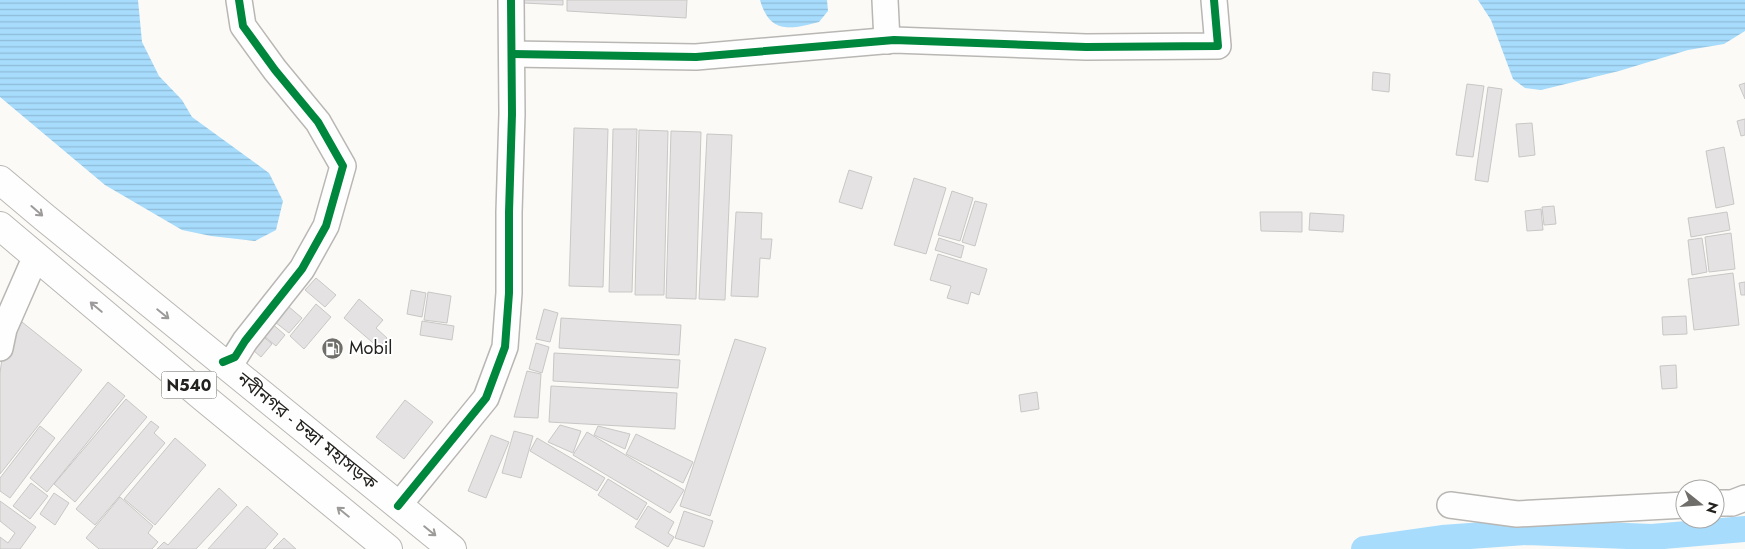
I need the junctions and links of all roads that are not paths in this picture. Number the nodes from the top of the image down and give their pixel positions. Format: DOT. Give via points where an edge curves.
graph roads {
  1 [pos="239,0"];
  2 [pos="511,0"];
  3 [pos="885,0"];
  4 [pos="1214,0"];
  5 [pos="887,41"];
  6 [pos="512,54"];
  7 [pos="0,180"];
  8 [pos="0,226"];
  9 [pos="36,256"];
  10 [pos="0,348"];
  11 [pos="222,362"];
  12 [pos="1745,498"];
  13 [pos="1725,503"];
  14 [pos="1450,505"];
  15 [pos="1675,506"];
  16 [pos="403,510"];
  17 [pos="384,546"];
  18 [pos="452,549"];
  1 -- 11 [label="street" via="242,26 318,122 343,166 326,226 302,269 244,341 235,357"];
  2 -- 6 [label="street"];
  3 -- 5 [label="street"];
  4 -- 5 [label="street" via="1218,46 1086,47"];
  5 -- 6 [label="street" via="696,56"];
  6 -- 16 [label="street" via="509,293 505,347 486,398"];
  7 -- 11 [label="highway, নবীনগর - চন্দ্রা মহাসড়ক / N540, one-way"];
  8 -- 9 [label="highway, N540"];
  9 -- 10 [label="street" via="4,329"];
  17 -- 9 [label="highway, N540, one-way"];
  11 -- 16 [label="highway, নবীনগর - চন্দ্রা মহাসড়ক / N540"];
  12 -- 13 [label="street"];
  14 -- 15 [label="street" via="1517,514"];
  16 -- 18 [label="highway, নবীনগর - চন্দ্রা মহাসড়ক / N540, one-way"];
}
